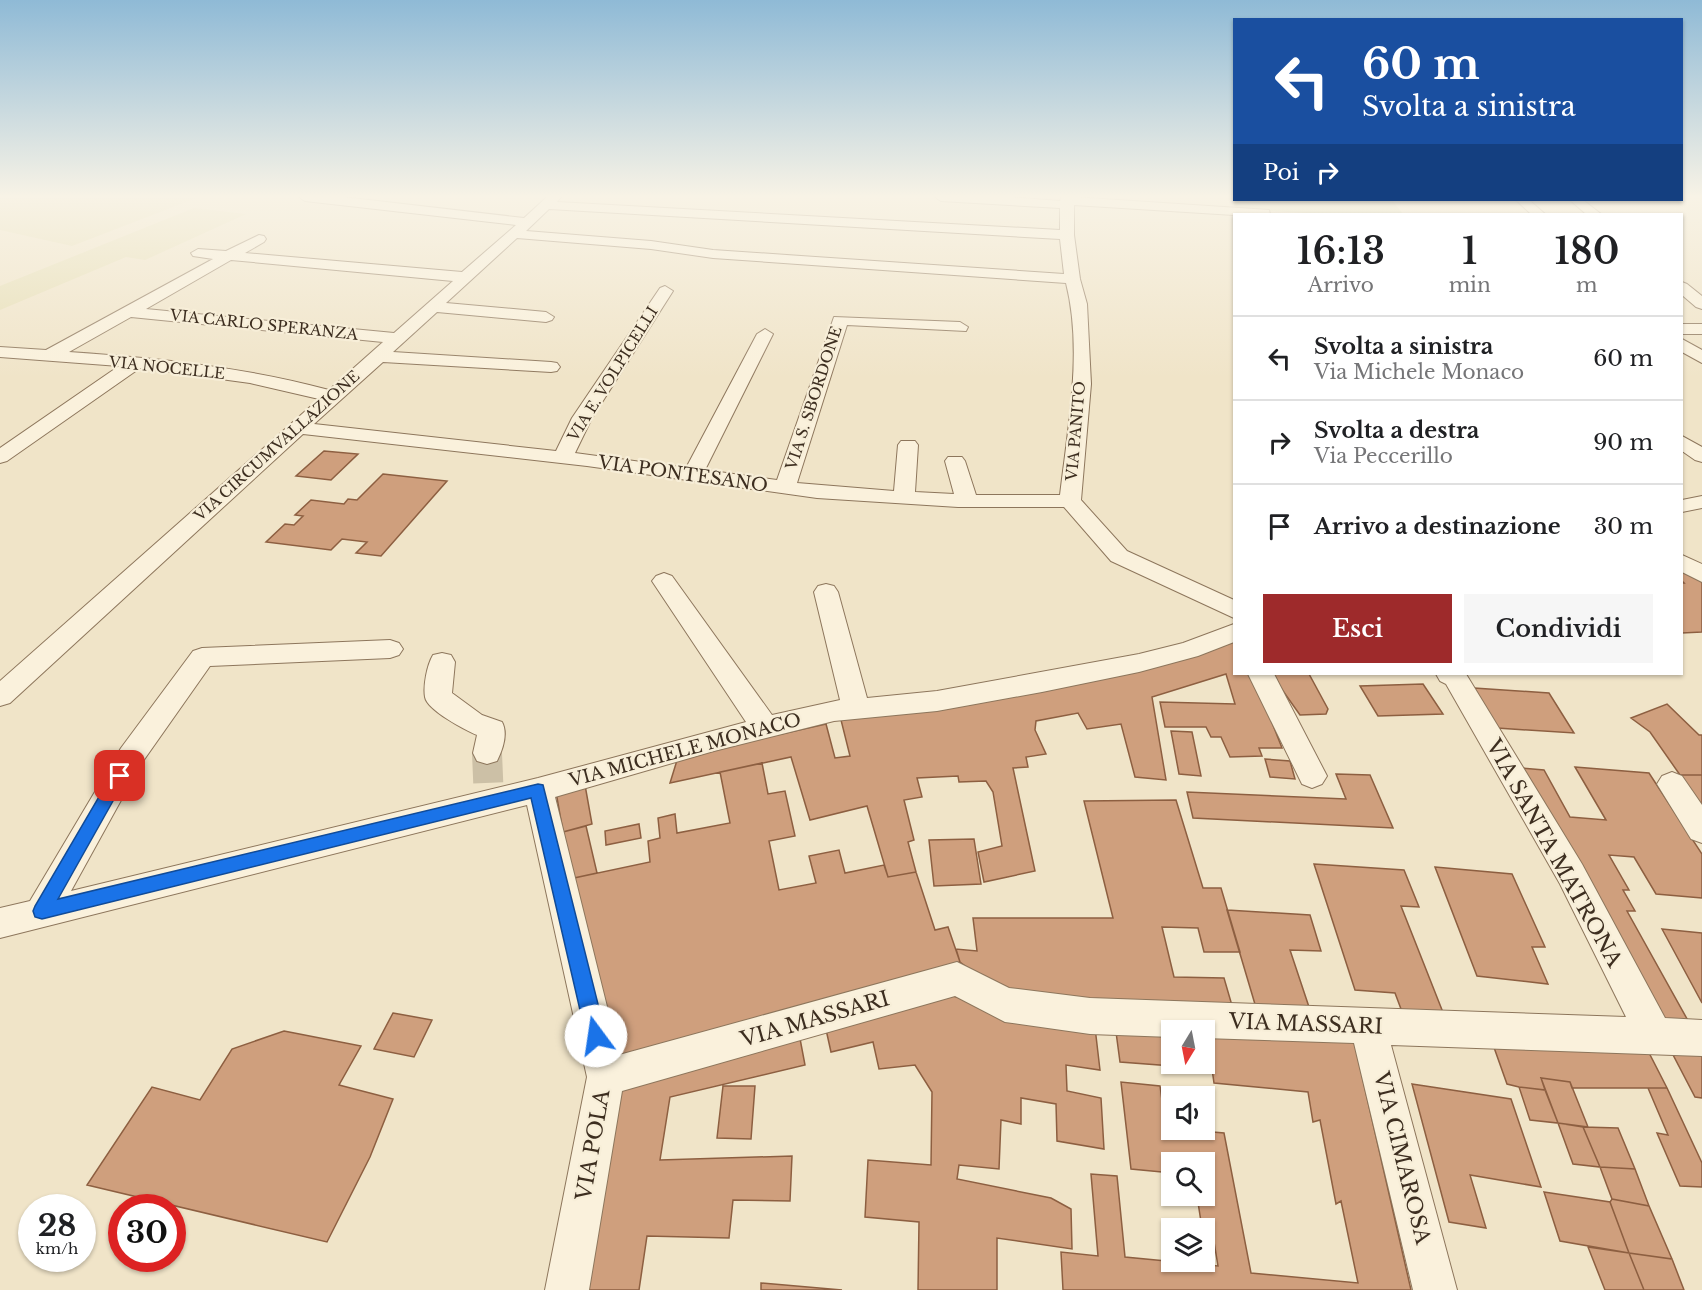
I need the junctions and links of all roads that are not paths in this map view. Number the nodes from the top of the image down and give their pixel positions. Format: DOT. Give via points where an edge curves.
graph roads {
  1 [pos="228,257"];
  2 [pos="243,257"];
  3 [pos="487,257"];
  4 [pos="759,257"];
  5 [pos="1070,257"];
  6 [pos="464,277"];
  7 [pos="1072,279"];
  8 [pos="1683,288"];
  9 [pos="665,291"];
  10 [pos="1702,304"];
  11 [pos="432,306"];
  12 [pos="131,312"];
  13 [pos="546,317"];
  14 [pos="960,327"];
  15 [pos="1683,329"];
  16 [pos="1702,329"];
  17 [pos="765,334"];
  18 [pos="396,339"];
  19 [pos="1683,345"];
  20 [pos="2,353"];
  21 [pos="49,356"];
  22 [pos="377,356"];
  23 [pos="1702,358"];
  24 [pos="134,364"];
  25 [pos="551,367"];
  26 [pos="332,397"];
  27 [pos="297,428"];
  28 [pos="1683,443"];
  29 [pos="908,445"];
  30 [pos="1702,456"];
  31 [pos="0,457"];
  32 [pos="562,458"];
  33 [pos="955,461"];
  34 [pos="692,475"];
  35 [pos="785,488"];
  36 [pos="904,499"];
  37 [pos="967,501"];
  38 [pos="1071,501"];
  39 [pos="1702,502"];
  40 [pos="1683,506"];
  41 [pos="1683,563"];
  42 [pos="1702,574"];
  43 [pos="664,581"];
  44 [pos="826,592"];
  45 [pos="1233,610"];
  46 [pos="1233,633"];
  47 [pos="390,649"];
  48 [pos="442,662"];
  49 [pos="1262,675"];
  50 [pos="1451,675"];
  51 [pos="0,696"];
  52 [pos="856,709"];
  53 [pos="765,727"];
  54 [pos="487,753"];
  55 [pos="1312,776"];
  56 [pos="1672,784"];
  57 [pos="538,790"];
  58 [pos="1702,830"];
  59 [pos="42,911"];
  60 [pos="0,923"];
  61 [pos="1368,1027"];
  62 [pos="1655,1036"];
  63 [pos="1702,1038"];
  64 [pos="606,1077"];
  65 [pos="567,1290"];
  66 [pos="1435,1290"];
  1 -- 12 [label="street"];
  2 -- 6 [label="street"];
  3 -- 6 [label="street, VIA CIRCUMVALLAZIONE"];
  4 -- 7 [label="street"];
  5 -- 7 [label="street, VIA PANITO"];
  6 -- 11 [label="street, VIA CIRCUMVALLAZIONE"];
  7 -- 38 [label="street, VIA PANITO" via="1079,303 1082,384"];
  8 -- 10 [label="street"];
  9 -- 32 [label="street, VIA E. VOLPICELLI" via="582,418"];
  11 -- 13 [label="street"];
  11 -- 18 [label="street, VIA CIRCUMVALLAZIONE"];
  12 -- 18 [label="street, VIA CARLO SPERANZA"];
  12 -- 21 [label="street"];
  14 -- 35 [label="street, VIA S. SBORDONE" via="840,320"];
  15 -- 16 [label="street"];
  17 -- 34 [label="street"];
  18 -- 22 [label="street, VIA CIRCUMVALLAZIONE"];
  19 -- 23 [label="street"];
  20 -- 21 [label="street, VIA NOCELLE"];
  21 -- 24 [label="street, VIA NOCELLE"];
  22 -- 25 [label="street"];
  22 -- 26 [label="street, VIA CIRCUMVALLAZIONE"];
  24 -- 26 [label="street, VIA NOCELLE" via="250,376"];
  24 -- 31 [label="street"];
  26 -- 27 [label="street, VIA CIRCUMVALLAZIONE"];
  27 -- 32 [label="street, VIA PONTESANO"];
  27 -- 51 [label="street, VIA CIRCUMVALLAZIONE"];
  28 -- 30 [label="street"];
  29 -- 36 [label="street"];
  32 -- 34 [label="street, VIA PONTESANO"];
  33 -- 37 [label="street"];
  34 -- 35 [label="street, VIA PONTESANO"];
  35 -- 36 [label="street, VIA PONTESANO"];
  36 -- 37 [label="street, VIA PONTESANO"];
  37 -- 38 [label="street, VIA PONTESANO"];
  38 -- 45 [label="street, VIA PANITO" via="1119,556"];
  39 -- 40 [label="street"];
  41 -- 42 [label="street"];
  43 -- 53 [label="street"];
  44 -- 52 [label="street"];
  46 -- 52 [label="street, VIA MICHELE MONACO" via="1139,663 937,701"];
  47 -- 59 [label="street" via="202,657 131,756"];
  48 -- 54 [label="street" via="438,697 472,722 492,729"];
  49 -- 55 [label="street"];
  50 -- 62 [label="street, VIA SANTA MATRONA" via="1571,874"];
  52 -- 53 [label="street, VIA MICHELE MONACO"];
  53 -- 57 [label="street, VIA MICHELE MONACO"];
  56 -- 58 [label="street"];
  57 -- 59 [label="street, VIA MICHELE MONACO"];
  57 -- 64 [label="street, VIA POLA"];
  59 -- 60 [label="street, VIA MICHELE MONACO"];
  61 -- 62 [label="street, VIA MASSARI"];
  61 -- 64 [label="street, VIA MASSARI" via="1079,1014 1005,1005 957,979"];
  61 -- 66 [label="street, VIA CIMAROSA"];
  62 -- 63 [label="street, VIA MASSARI"];
  64 -- 65 [label="street, VIA POLA"];
}
